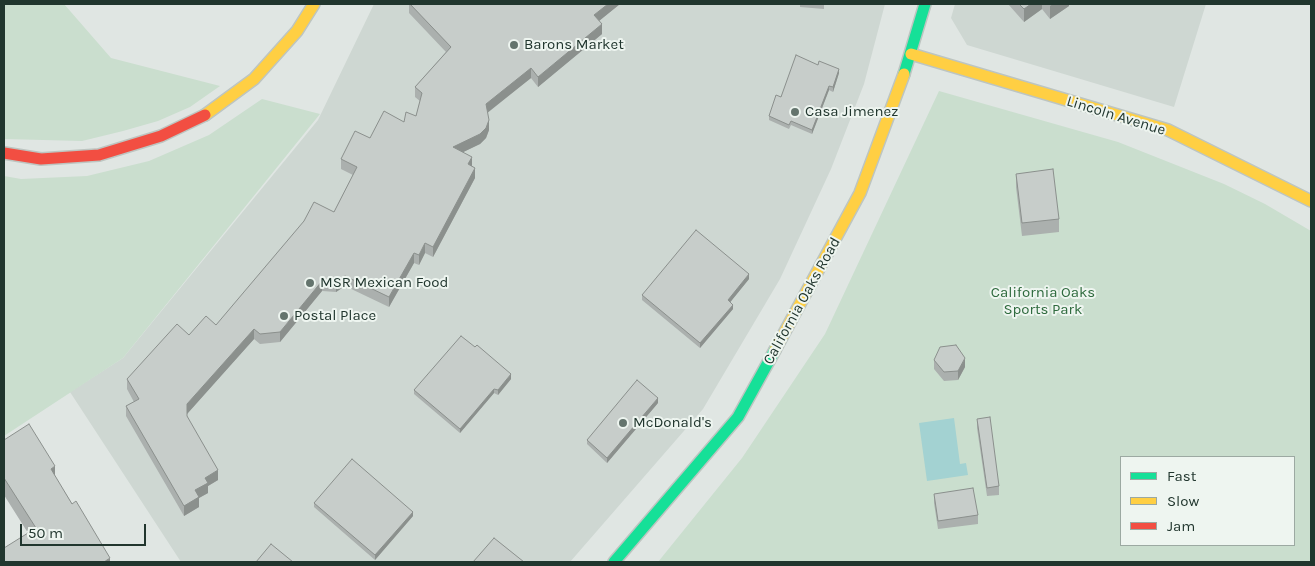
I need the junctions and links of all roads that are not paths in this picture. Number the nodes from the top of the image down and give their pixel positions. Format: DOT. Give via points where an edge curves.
graph roads {
  1 [pos="314,4"];
  2 [pos="925,4"];
  3 [pos="911,54"];
  4 [pos="4,153"];
  5 [pos="1311,201"];
  6 [pos="614,562"];
  1 -- 4 [label="street" via="297,32 254,79 213,111 161,136 99,155 41,159"];
  2 -- 3 [label="street, California Oaks Road"];
  3 -- 5 [label="street, Lincoln Avenue" via="1168,130"];
  3 -- 6 [label="street, California Oaks Road" via="860,193 738,417"];
}
